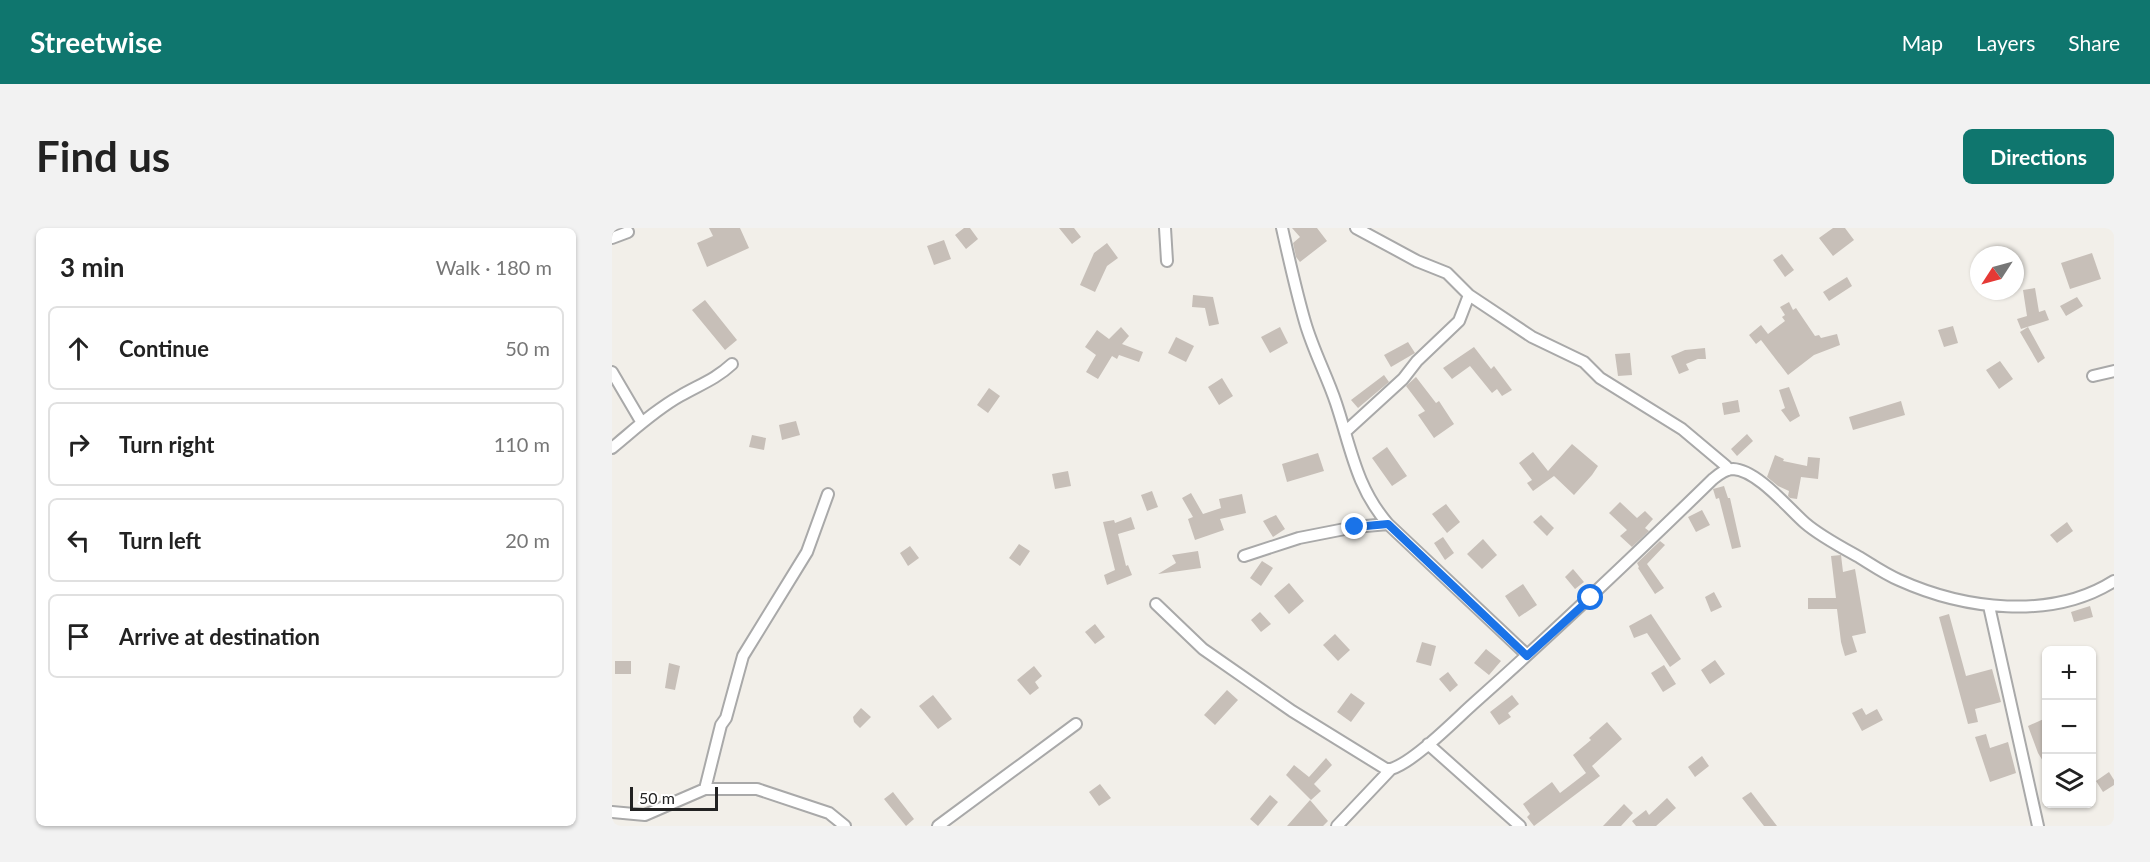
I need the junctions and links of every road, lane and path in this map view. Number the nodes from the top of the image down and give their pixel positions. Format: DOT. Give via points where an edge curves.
graph roads {
  1 [pos="1165,228"];
  2 [pos="1282,228"];
  3 [pos="1356,228"];
  4 [pos="628,232"];
  5 [pos="612,238"];
  6 [pos="1167,261"];
  7 [pos="1469,295"];
  8 [pos="732,364"];
  9 [pos="2114,371"];
  10 [pos="612,372"];
  11 [pos="2093,375"];
  12 [pos="642,423"];
  13 [pos="1344,432"];
  14 [pos="612,448"];
  15 [pos="1728,470"];
  16 [pos="828,494"];
  17 [pos="1388,524"];
  18 [pos="1244,556"];
  19 [pos="2114,581"];
  20 [pos="1155,604"];
  21 [pos="1989,606"];
  22 [pos="1527,656"];
  23 [pos="1076,724"];
  24 [pos="1428,744"];
  25 [pos="1391,769"];
  26 [pos="705,789"];
  27 [pos="612,812"];
  28 [pos="845,826"];
  29 [pos="938,826"];
  30 [pos="1336,826"];
  31 [pos="1520,826"];
  32 [pos="2038,826"];
  1 -- 6 [label="street"];
  2 -- 13 [label="street" via="1305,323"];
  3 -- 7 [label="street" via="1447,273"];
  4 -- 5 [label="street"];
  7 -- 13 [label="street" via="1459,321"];
  7 -- 15 [label="street" via="1532,337 1584,362 1600,378 1682,429"];
  8 -- 12 [label="street"];
  9 -- 11 [label="street"];
  10 -- 12 [label="street"];
  12 -- 14 [label="street"];
  13 -- 17 [label="street" via="1365,490"];
  15 -- 21 [label="street" via="1749,476 1776,494 1806,524 1899,580"];
  15 -- 22 [label="street" via="1713,479"];
  16 -- 26 [label="street" via="807,552 743,656"];
  17 -- 18 [label="street" via="1299,538"];
  17 -- 22 [label="street"];
  19 -- 21 [label="street" via="2084,596 2043,606"];
  20 -- 25 [label="street" via="1203,649 1292,711"];
  21 -- 32 [label="street"];
  22 -- 24 [label="street"];
  23 -- 29 [label="street"];
  24 -- 25 [label="street"];
  24 -- 31 [label="street"];
  25 -- 30 [label="street"];
  26 -- 27 [label="street" via="645,814"];
  26 -- 28 [label="street" via="757,789 829,813"];
}
